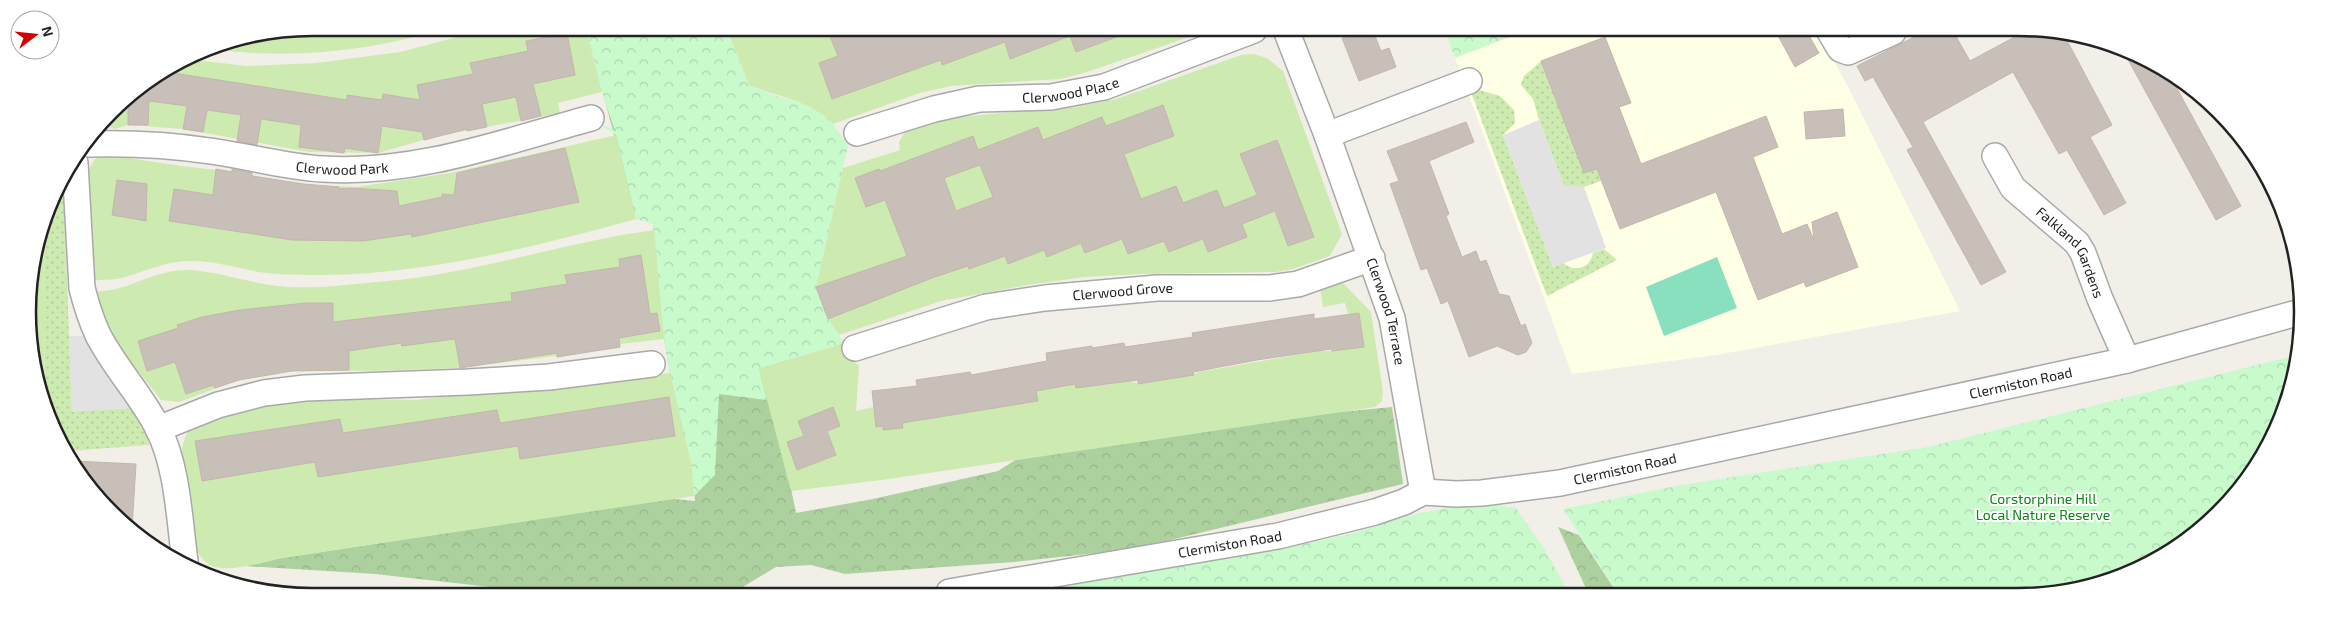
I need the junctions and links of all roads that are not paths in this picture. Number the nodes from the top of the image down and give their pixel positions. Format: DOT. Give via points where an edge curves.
graph roads {
  1 [pos="1238,36"];
  2 [pos="1288,36"];
  3 [pos="1832,36"];
  4 [pos="1884,36"];
  5 [pos="1469,80"];
  6 [pos="591,118"];
  7 [pos="874,134"];
  8 [pos="1327,134"];
  9 [pos="93,144"];
  10 [pos="1996,156"];
  11 [pos="75,172"];
  12 [pos="1372,258"];
  13 [pos="2294,313"];
  14 [pos="869,348"];
  15 [pos="2127,360"];
  16 [pos="652,364"];
  17 [pos="158,429"];
  18 [pos="1423,492"];
  19 [pos="184,556"];
  20 [pos="972,588"];
  1 -- 7 [label="street, Clerwood Place" via="1104,87 1051,97 979,99 934,109"];
  2 -- 8 [label="street, Clerwood Terrace"];
  3 -- 4 [label="street" via="1840,49 1848,52"];
  5 -- 8 [label="street"];
  6 -- 9 [label="street, Clerwood Park" via="420,164 368,169 322,169 154,145"];
  8 -- 12 [label="street, Clerwood Terrace"];
  10 -- 15 [label="street, Falkland Gardens" via="2014,188 2077,243"];
  11 -- 17 [label="street" via="82,288 87,306 98,335"];
  12 -- 14 [label="street, Clerwood Grove" via="1298,284 1270,288 1157,288 986,307"];
  12 -- 18 [label="street, Clerwood Terrace" via="1392,318"];
  13 -- 15 [label="street, Clermiston Road"];
  15 -- 18 [label="street, Clermiston Road" via="1560,483 1456,494"];
  16 -- 17 [label="street" via="549,376 305,388 264,393 218,405"];
  17 -- 19 [label="street" via="173,478"];
  18 -- 20 [label="street, Clermiston Road" via="1375,512 1278,536"];
}
